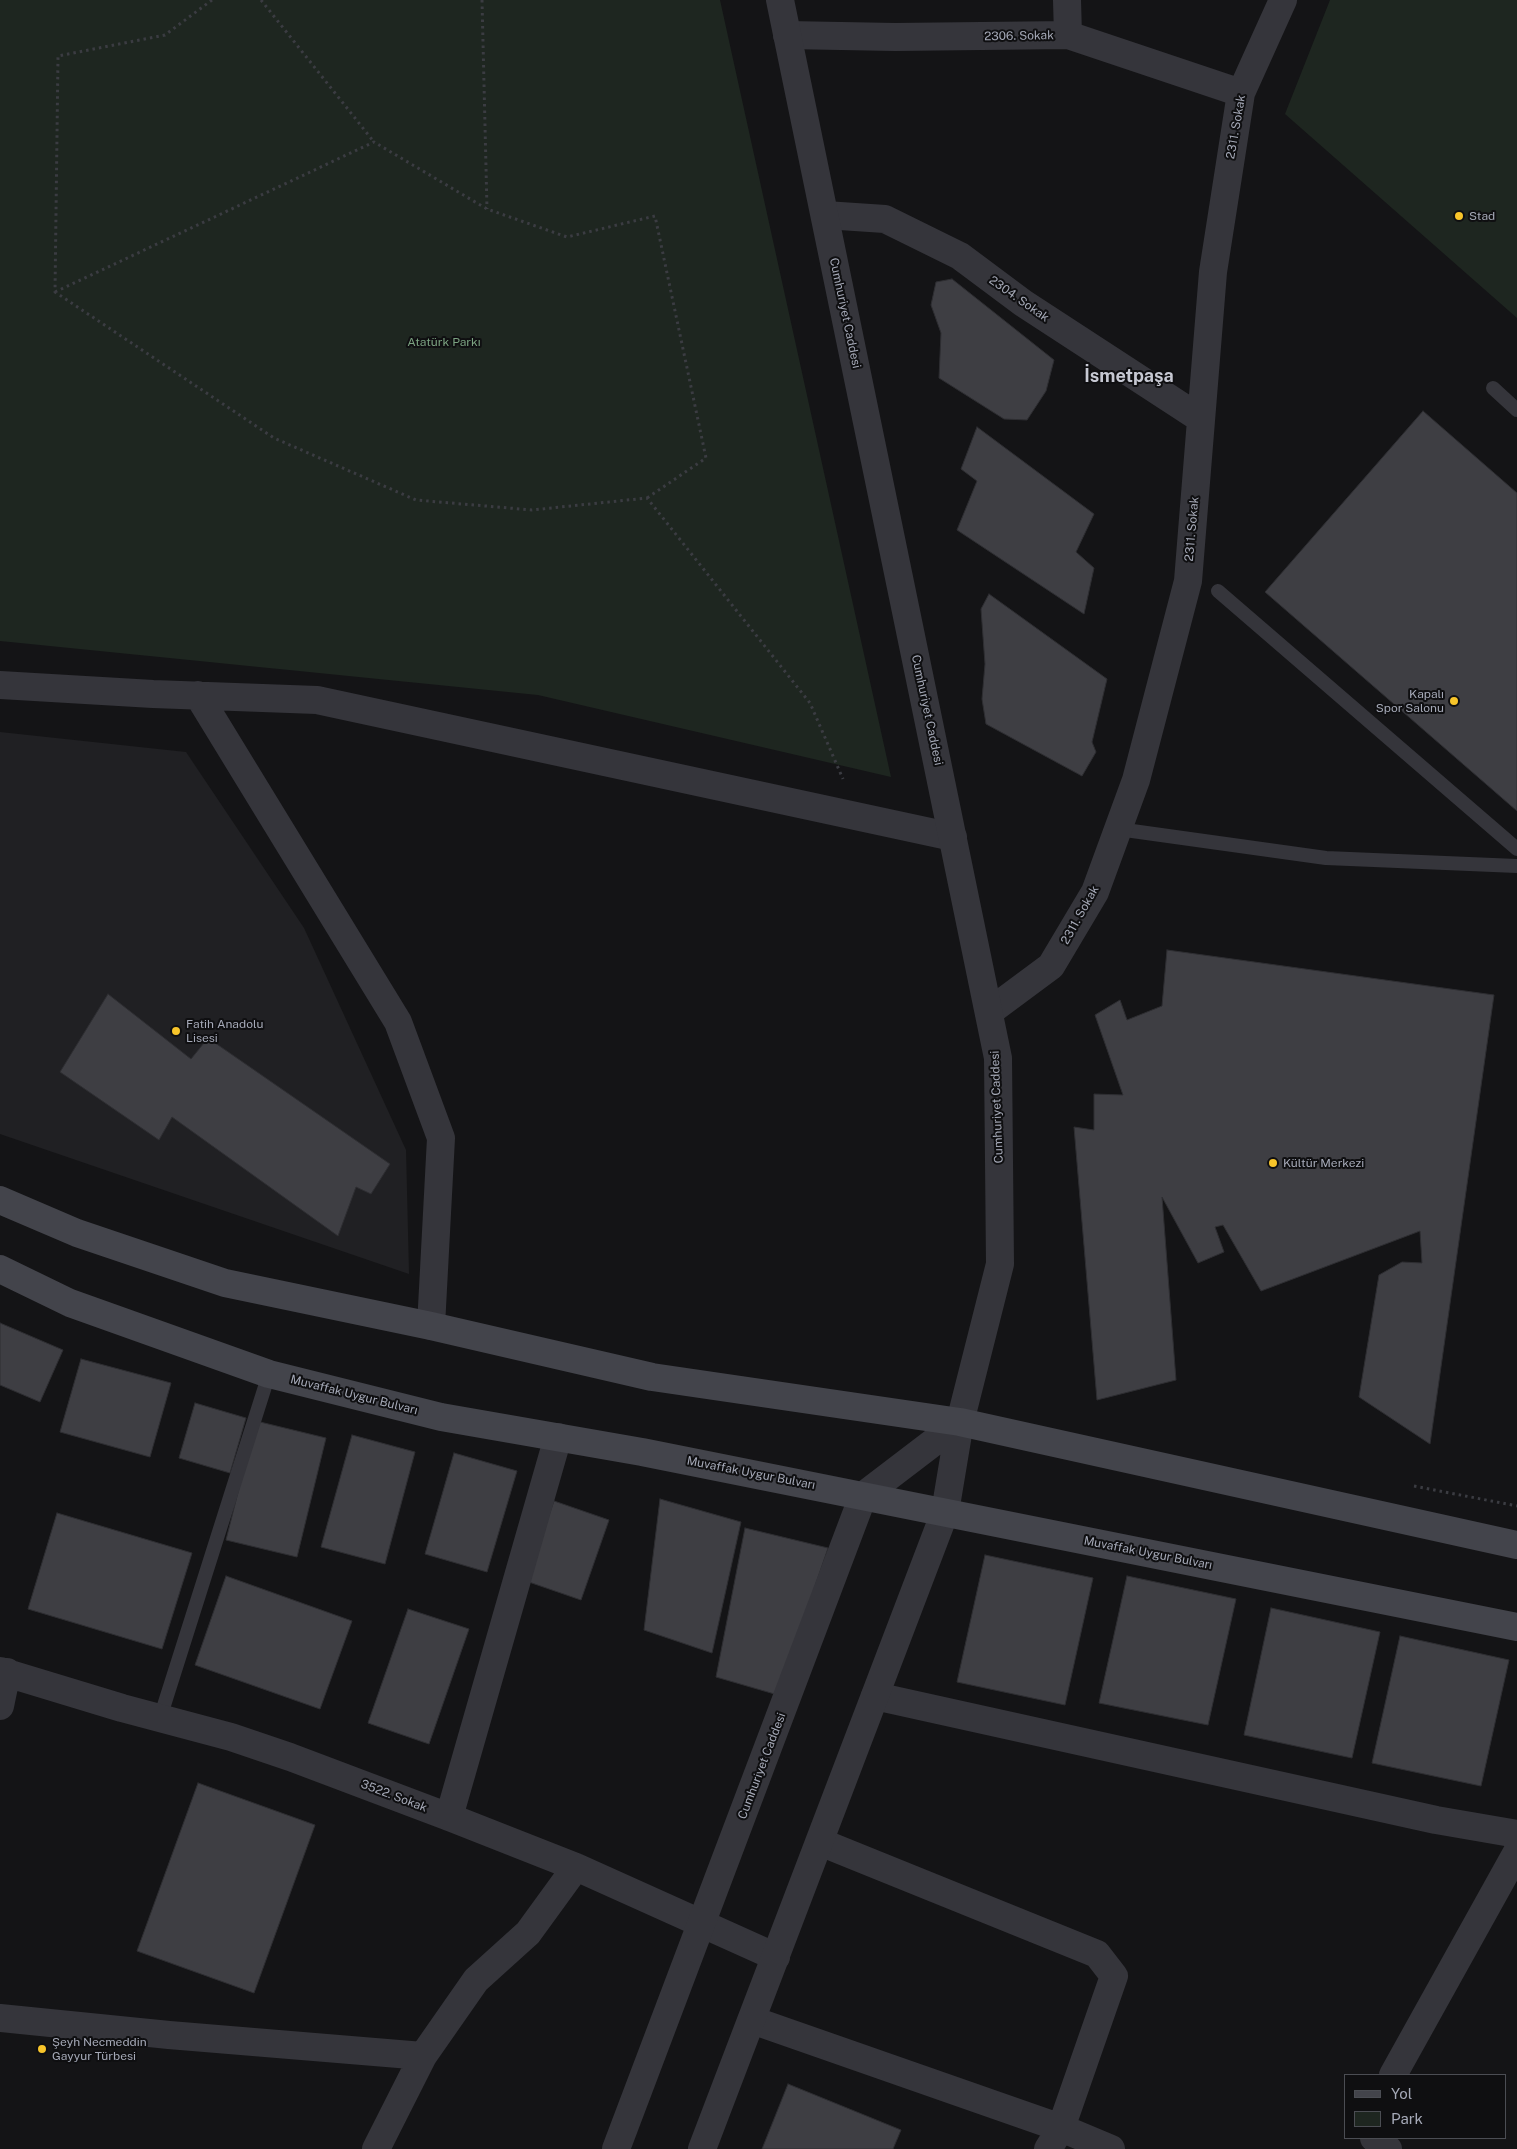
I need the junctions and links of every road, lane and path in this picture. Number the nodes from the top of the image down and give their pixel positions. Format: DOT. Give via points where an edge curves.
graph roads {
  1 [pos="212,0"];
  2 [pos="261,0"];
  3 [pos="482,0"];
  4 [pos="780,0"];
  5 [pos="1067,0"];
  6 [pos="1283,0"];
  7 [pos="788,35"];
  8 [pos="1068,35"];
  9 [pos="1241,93"];
  10 [pos="374,142"];
  11 [pos="487,209"];
  12 [pos="825,215"];
  13 [pos="55,292"];
  14 [pos="1493,388"];
  15 [pos="1517,410"];
  16 [pos="1201,419"];
  17 [pos="647,498"];
  18 [pos="1218,591"];
  19 [pos="0,685"];
  20 [pos="198,695"];
  21 [pos="859,817"];
  22 [pos="1118,829"];
  23 [pos="953,837"];
  24 [pos="1517,849"];
  25 [pos="1517,866"];
  26 [pos="989,1012"];
  27 [pos="0,1200"];
  28 [pos="0,1269"];
  29 [pos="431,1326"];
  30 [pos="269,1374"];
  31 [pos="960,1422"];
  32 [pos="558,1437"];
  33 [pos="863,1496"];
  34 [pos="945,1512"];
  35 [pos="1517,1544"];
  36 [pos="1517,1627"];
  37 [pos="3,1672"];
  38 [pos="875,1696"];
  39 [pos="0,1706"];
  40 [pos="160,1718"];
  41 [pos="449,1817"];
  42 [pos="1517,1834"];
  43 [pos="820,1842"];
  44 [pos="1517,1852"];
  45 [pos="576,1867"];
  46 [pos="702,1924"];
  47 [pos="776,1957"];
  48 [pos="0,2018"];
  49 [pos="752,2020"];
  50 [pos="423,2056"];
  51 [pos="1394,2074"];
  52 [pos="1054,2138"];
  53 [pos="1375,2139"];
  54 [pos="376,2149"];
  55 [pos="616,2149"];
  56 [pos="702,2149"];
  57 [pos="1111,2149"];
  58 [pos="1388,2149"];
  1 -- 13 [label="path" via="165,35 58,56"];
  2 -- 10 [label="path"];
  3 -- 11 [label="path"];
  4 -- 7 [label="street, Cumhuriyet Caddesi"];
  5 -- 8 [label="street"];
  6 -- 9 [label="street, 2311. Sokak"];
  7 -- 8 [label="street, 2306. Sokak"];
  7 -- 12 [label="street, Cumhuriyet Caddesi"];
  8 -- 9 [label="street, 2306. Sokak"];
  9 -- 16 [label="street, 2311. Sokak" via="1212,272"];
  10 -- 11 [label="path"];
  10 -- 13 [label="path"];
  11 -- 17 [label="path" via="567,236 655,216 706,458"];
  12 -- 16 [label="street, 2304. Sokak" via="885,219 960,256 1023,303"];
  12 -- 23 [label="street, Cumhuriyet Caddesi"];
  13 -- 17 [label="path" via="274,438 416,500 532,510"];
  14 -- 15 [label="lane"];
  16 -- 22 [label="street, 2311. Sokak" via="1188,581 1136,780"];
  17 -- 21 [label="path" via="810,703"];
  18 -- 24 [label="lane"];
  19 -- 20 [label="street"];
  20 -- 21 [label="street" via="317,700"];
  20 -- 29 [label="street" via="398,1022 441,1138"];
  21 -- 23 [label="street"];
  22 -- 25 [label="lane" via="1326,858"];
  22 -- 26 [label="street, 2311. Sokak" via="1095,892 1051,966"];
  23 -- 26 [label="street, Cumhuriyet Caddesi"];
  26 -- 31 [label="street, Cumhuriyet Caddesi" via="998,1058 1000,1264"];
  27 -- 29 [label="main road" via="76,1233 225,1283"];
  28 -- 30 [label="main road, Muvaffak Uygur Bulvarı" via="70,1303"];
  29 -- 31 [label="main road" via="652,1377"];
  30 -- 32 [label="main road, Muvaffak Uygur Bulvarı" via="441,1417"];
  30 -- 40 [label="lane"];
  31 -- 33 [label="street"];
  31 -- 34 [label="street, Cumhuriyet Caddesi"];
  31 -- 35 [label="main road"];
  32 -- 33 [label="main road, Muvaffak Uygur Bulvarı"];
  32 -- 41 [label="street"];
  33 -- 34 [label="main road, Muvaffak Uygur Bulvarı"];
  33 -- 46 [label="street, Cumhuriyet Caddesi"];
  34 -- 36 [label="main road, Muvaffak Uygur Bulvarı"];
  34 -- 38 [label="street, Cumhuriyet Caddesi"];
  37 -- 39 [label="street"];
  37 -- 40 [label="street, 3522. Sokak"];
  38 -- 42 [label="street" via="1436,1820"];
  38 -- 43 [label="street, Cumhuriyet Caddesi"];
  40 -- 41 [label="street, 3522. Sokak" via="281,1754"];
  41 -- 45 [label="street, 3522. Sokak"];
  43 -- 47 [label="street, Cumhuriyet Caddesi"];
  43 -- 52 [label="street" via="1097,1954 1114,1976"];
  44 -- 51 [label="street"];
  45 -- 46 [label="street, 3522. Sokak"];
  45 -- 50 [label="street" via="528,1933 476,1980"];
  46 -- 47 [label="street, 3522. Sokak"];
  46 -- 55 [label="street, Cumhuriyet Caddesi"];
  47 -- 49 [label="street, Cumhuriyet Caddesi"];
  48 -- 50 [label="street" via="169,2036"];
  49 -- 52 [label="street"];
  49 -- 56 [label="street, Cumhuriyet Caddesi"];
  50 -- 54 [label="street"];
  52 -- 57 [label="street"];
  53 -- 58 [label="street"];
}
